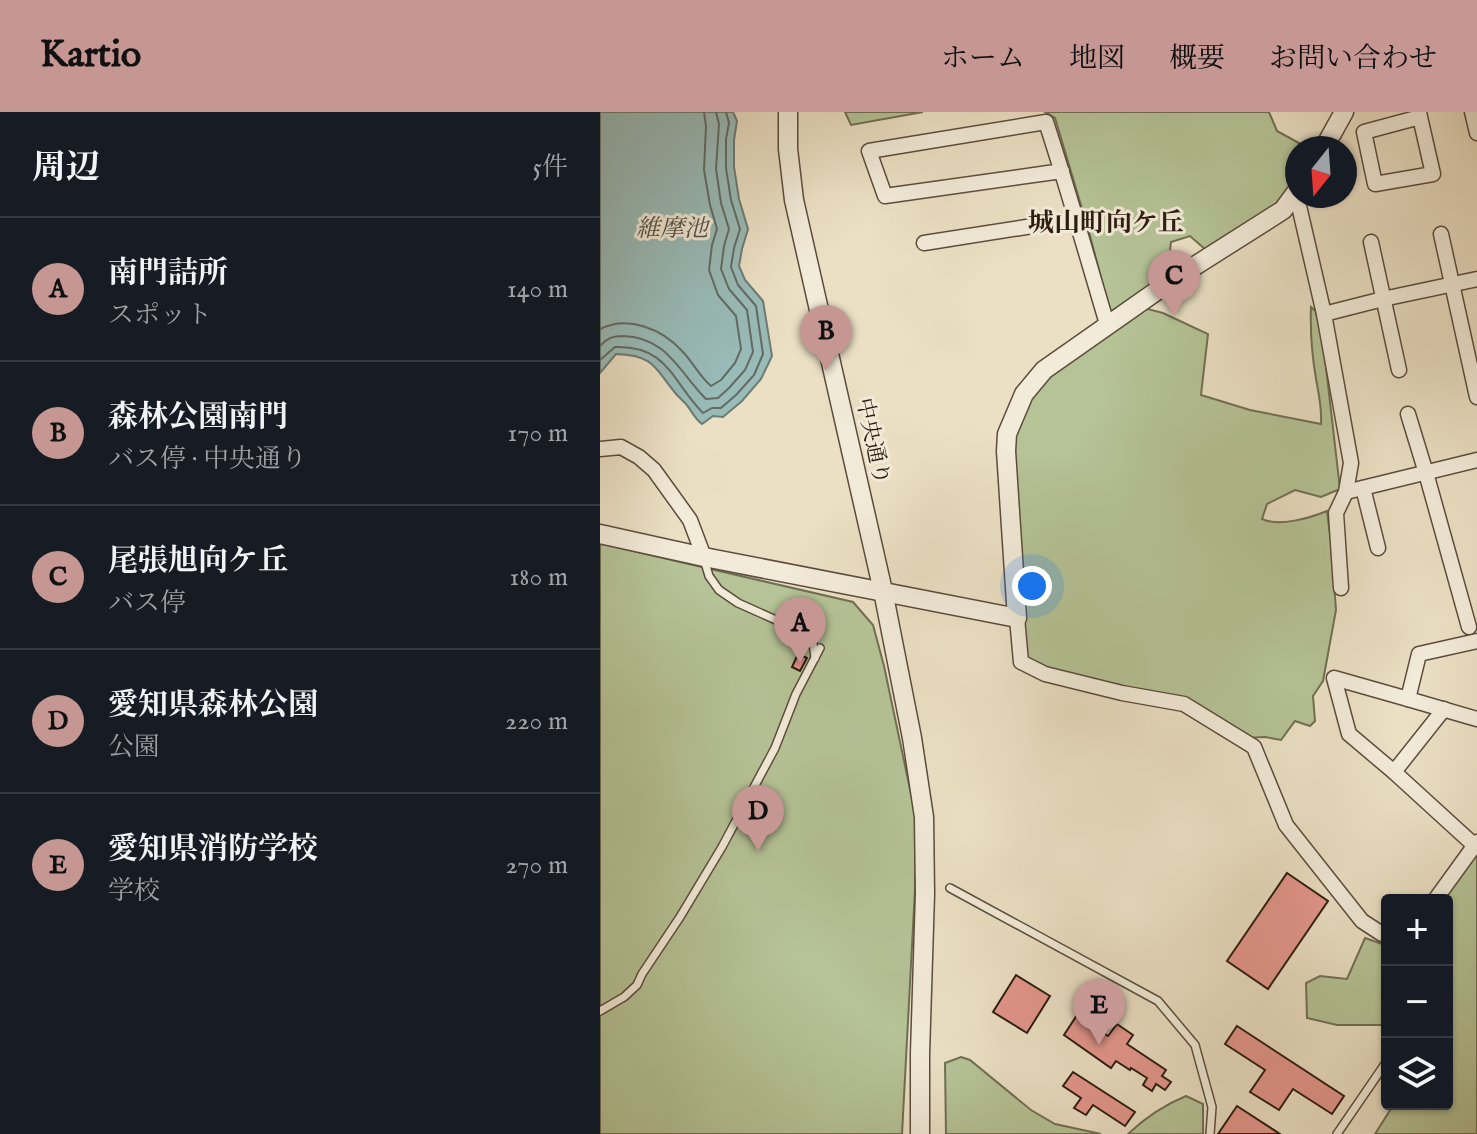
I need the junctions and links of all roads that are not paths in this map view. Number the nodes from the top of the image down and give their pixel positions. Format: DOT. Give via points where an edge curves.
graph roads {
  1 [pos="788,112"];
  2 [pos="1344,112"];
  3 [pos="1472,112"];
  4 [pos="1420,114"];
  5 [pos="1477,133"];
  6 [pos="1331,136"];
  7 [pos="1062,171"];
  8 [pos="1285,207"];
  9 [pos="1300,208"];
  10 [pos="1077,219"];
  11 [pos="1441,234"];
  12 [pos="1371,242"];
  13 [pos="924,243"];
  14 [pos="1477,279"];
  15 [pos="1452,284"];
  16 [pos="1383,299"];
  17 [pos="1324,314"];
  18 [pos="1107,324"];
  19 [pos="1399,370"];
  20 [pos="1477,397"];
  21 [pos="1408,414"];
  22 [pos="600,449"];
  23 [pos="1477,460"];
  24 [pos="1426,473"];
  25 [pos="1363,488"];
  26 [pos="1346,492"];
  27 [pos="600,534"];
  28 [pos="1378,548"];
  29 [pos="704,557"];
  30 [pos="1341,588"];
  31 [pos="883,591"];
  32 [pos="1017,618"];
  33 [pos="1469,627"];
  34 [pos="1477,641"];
  35 [pos="820,648"];
  36 [pos="815,659"];
  37 [pos="1408,699"];
  38 [pos="1444,709"];
  39 [pos="1477,719"];
  40 [pos="1394,772"];
  41 [pos="1476,843"];
  42 [pos="950,888"];
  43 [pos="1439,894"];
  44 [pos="1381,933"];
  45 [pos="600,1011"];
  46 [pos="1381,1070"];
  47 [pos="920,1134"];
  48 [pos="1210,1134"];
  49 [pos="1337,1134"];
  1 -- 31 [label="street, 中央通り" via="794,200"];
  2 -- 6 [label="street"];
  3 -- 5 [label="street"];
  4 -- 4 [label="street" via="1433,174 1375,184 1364,132"];
  7 -- 7 [label="street" via="885,196 869,151 1046,122"];
  7 -- 10 [label="street"];
  8 -- 18 [label="street"];
  9 -- 17 [label="street"];
  10 -- 13 [label="street"];
  10 -- 18 [label="street"];
  11 -- 15 [label="street"];
  12 -- 16 [label="street"];
  14 -- 15 [label="street"];
  15 -- 16 [label="street"];
  15 -- 20 [label="street"];
  16 -- 17 [label="street"];
  16 -- 19 [label="street"];
  17 -- 26 [label="street" via="1351,463"];
  18 -- 32 [label="street" via="1044,370 1024,394 1007,434"];
  21 -- 24 [label="street"];
  22 -- 29 [label="street" via="621,447 654,470 690,520"];
  23 -- 24 [label="street"];
  24 -- 25 [label="street"];
  24 -- 33 [label="street"];
  25 -- 26 [label="street"];
  25 -- 28 [label="street"];
  26 -- 30 [label="street" via="1336,513"];
  27 -- 29 [label="street"];
  29 -- 31 [label="street"];
  29 -- 36 [label="lane" via="719,590 805,633"];
  31 -- 32 [label="street"];
  31 -- 47 [label="street, 中央通り" via="924,817"];
  32 -- 44 [label="street" via="1021,662 1045,674 1184,704 1254,747 1286,825 1362,921"];
  34 -- 37 [label="street" via="1419,654"];
  35 -- 36 [label="lane"];
  36 -- 45 [label="lane" via="775,748 687,905 637,985"];
  37 -- 38 [label="street"];
  37 -- 40 [label="street" via="1334,678 1349,734"];
  38 -- 39 [label="street"];
  38 -- 40 [label="street"];
  40 -- 41 [label="street"];
  41 -- 43 [label="street"];
  42 -- 48 [label="lane" via="1158,1001 1195,1045 1212,1107"];
  46 -- 49 [label="lane"];
}
